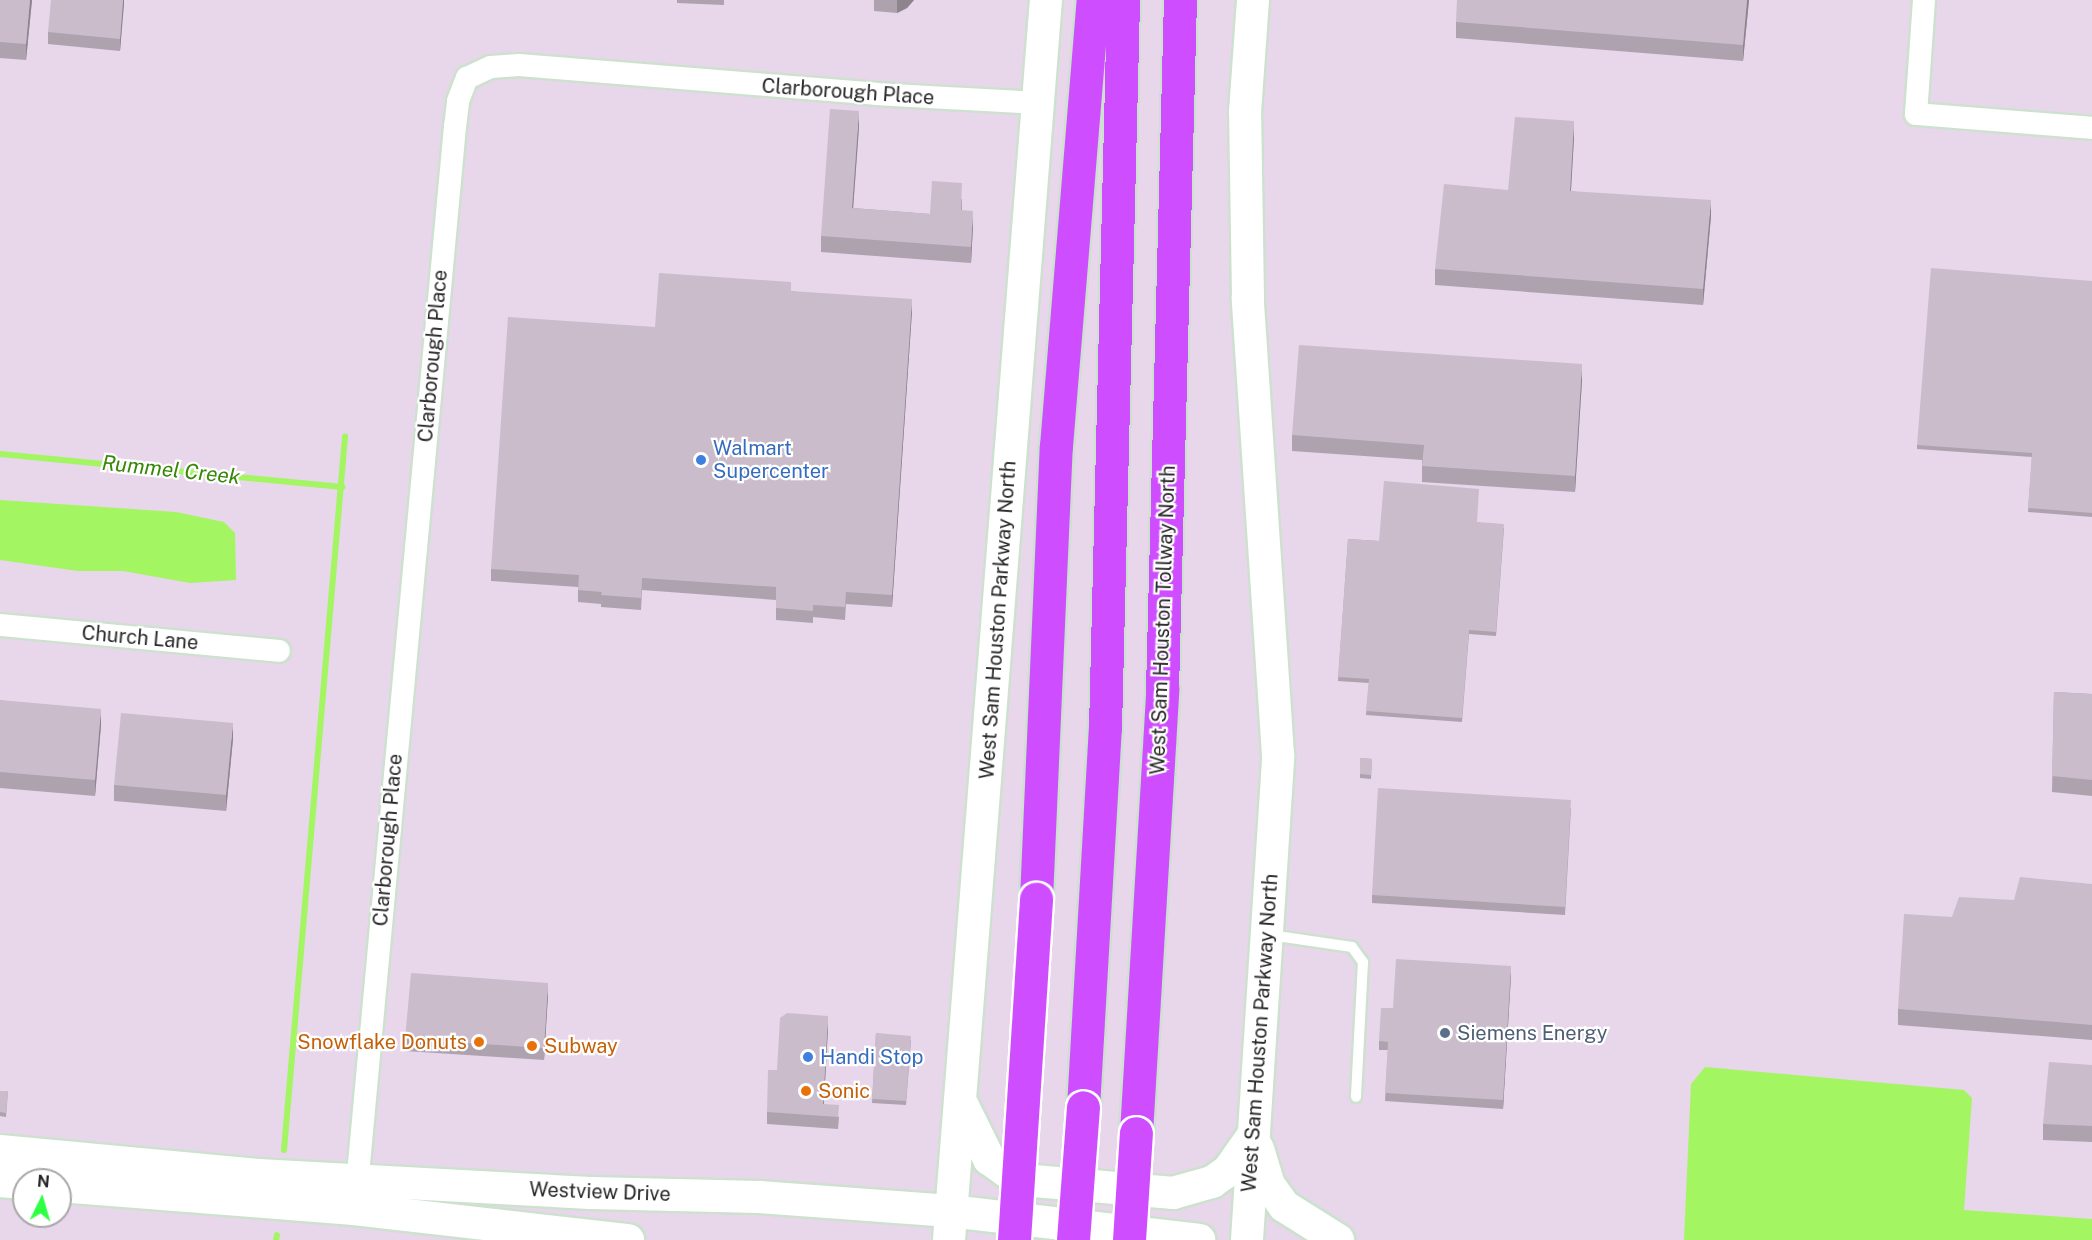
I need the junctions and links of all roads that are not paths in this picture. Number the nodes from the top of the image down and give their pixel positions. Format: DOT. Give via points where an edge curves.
graph roads {
  1 [pos="1046,0"];
  2 [pos="1093,0"];
  3 [pos="1123,0"];
  4 [pos="1180,0"];
  5 [pos="1253,0"];
  6 [pos="1924,0"];
  7 [pos="1039,103"];
  8 [pos="2092,128"];
  9 [pos="0,625"];
  10 [pos="279,651"];
  11 [pos="1267,935"];
  12 [pos="1356,1097"];
  13 [pos="961,1102"];
  14 [pos="1254,1134"];
  15 [pos="0,1151"];
  16 [pos="72,1186"];
  17 [pos="356,1195"];
  18 [pos="949,1226"];
  19 [pos="628,1240"];
  20 [pos="1014,1240"];
  21 [pos="1073,1240"];
  22 [pos="1128,1240"];
  23 [pos="1199,1240"];
  24 [pos="1247,1240"];
  25 [pos="1338,1240"];
  1 -- 7 [label="main road, West Sam Houston Parkway North"];
  2 -- 20 [label="highway, bridge" via="1056,446 1036,899"];
  3 -- 21 [label="highway, bridge" via="1105,728"];
  4 -- 22 [label="highway, West Sam Houston Tollway North, bridge" via="1162,690"];
  5 -- 11 [label="main road, West Sam Houston Parkway North" via="1245,112 1248,298 1278,755"];
  6 -- 8 [label="street" via="1916,114"];
  7 -- 13 [label="main road, West Sam Houston Parkway North"];
  7 -- 17 [label="street, Clarborough Place" via="519,65 491,67 467,78 458,101 454,138"];
  9 -- 10 [label="street, Church Lane"];
  11 -- 12 [label="lane" via="1352,947 1363,962"];
  11 -- 14 [label="main road, West Sam Houston Parkway North"];
  13 -- 14 [label="main road" via="989,1159 1006,1171 1034,1181 1173,1193 1212,1182 1228,1171"];
  13 -- 18 [label="main road, West Sam Houston Parkway North"];
  14 -- 24 [label="main road, West Sam Houston Parkway North"];
  14 -- 25 [label="main road" via="1269,1185 1284,1206"];
  15 -- 17 [label="main road, Westview Drive"];
  16 -- 17 [label="main road, Westview Drive"];
  17 -- 18 [label="main road, Westview Drive" via="759,1197"];
  17 -- 19 [label="main road, Westview Drive"];
  18 -- 23 [label="main road, Westview Drive"];
}
